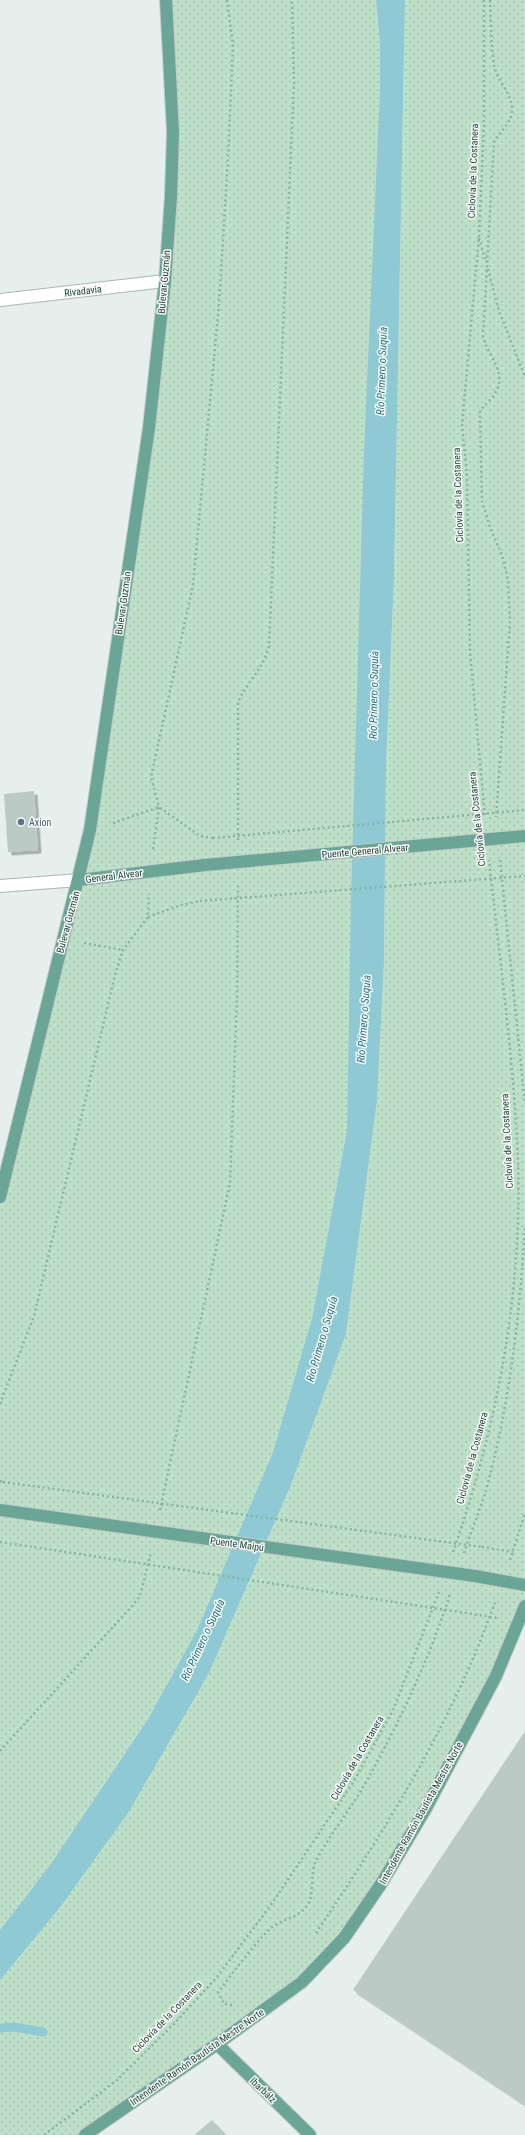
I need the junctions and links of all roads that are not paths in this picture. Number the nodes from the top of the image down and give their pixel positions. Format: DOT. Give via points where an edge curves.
graph roads {
  1 [pos="166,0"];
  2 [pos="165,281"];
  3 [pos="0,300"];
  4 [pos="525,836"];
  5 [pos="205,865"];
  6 [pos="79,880"];
  7 [pos="0,886"];
  8 [pos="0,1197"];
  9 [pos="0,1510"];
  10 [pos="525,1585"];
  11 [pos="525,1606"];
  12 [pos="217,2044"];
  13 [pos="85,2135"];
  14 [pos="310,2135"];
  1 -- 2 [label="main road, Bulevar Guzmán" via="172,132 171,196"];
  2 -- 3 [label="street, Rivadavia"];
  2 -- 6 [label="main road, Bulevar Guzmán" via="149,428 90,830"];
  4 -- 5 [label="main road, Puente General Alvear, bridge"];
  5 -- 6 [label="main road, General Alvear"];
  6 -- 7 [label="street, General Alvear"];
  6 -- 8 [label="main road, Bulevar Guzmán"];
  9 -- 10 [label="main road, Puente Maipú, bridge"];
  11 -- 12 [label="main road, Intendente Ramón Bautista Mestre Norte" via="496,1676 425,1810 381,1884 344,1938 302,1982"];
  12 -- 13 [label="main road, Intendente Ramón Bautista Mestre Norte"];
  12 -- 14 [label="main road, Ibarbálz"];
}
